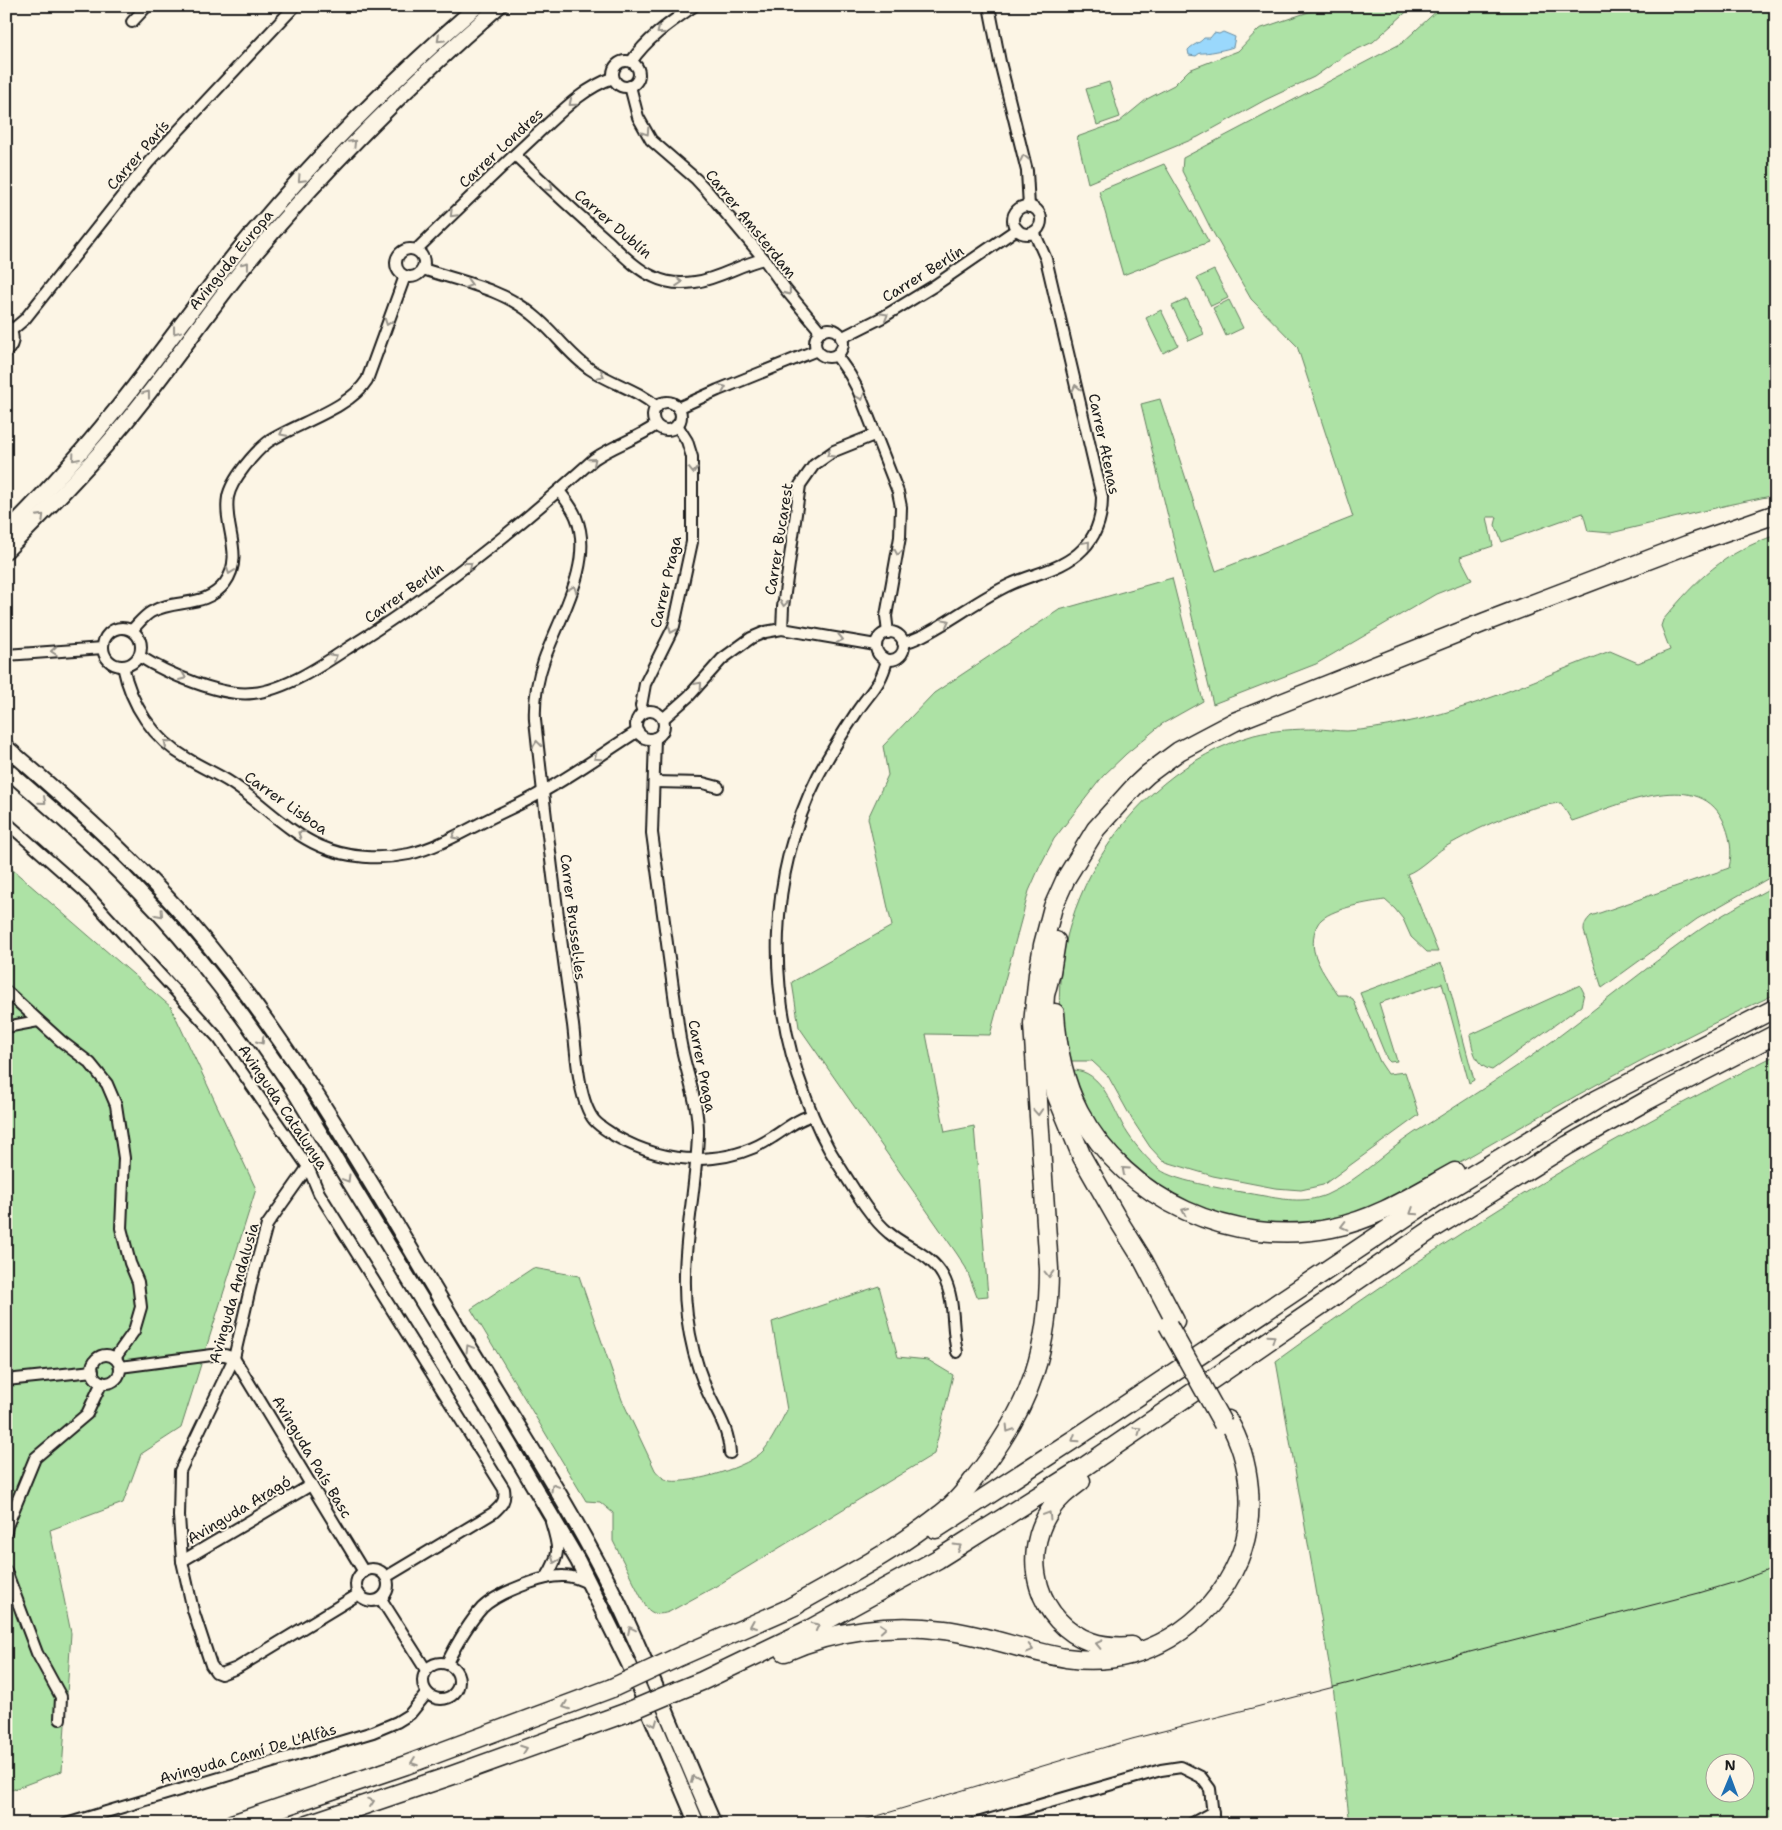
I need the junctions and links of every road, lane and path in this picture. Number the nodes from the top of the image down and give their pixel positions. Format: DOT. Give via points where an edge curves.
graph roads {
  1 [pos="147,6"];
  2 [pos="295,6"];
  3 [pos="477,6"];
  4 [pos="499,6"];
  5 [pos="694,6"];
  6 [pos="989,6"];
  7 [pos="132,22"];
  8 [pos="631,62"];
  9 [pos="613,78"];
  10 [pos="630,86"];
  11 [pos="515,154"];
  12 [pos="1029,206"];
  13 [pos="1016,229"];
  14 [pos="254,232"];
  15 [pos="1034,232"];
  16 [pos="266,241"];
  17 [pos="416,250"];
  18 [pos="764,259"];
  19 [pos="423,269"];
  20 [pos="405,276"];
  21 [pos="9,327"];
  22 [pos="821,332"];
  23 [pos="841,338"];
  24 [pos="817,350"];
  25 [pos="6,352"];
  26 [pos="836,356"];
  27 [pos="657,407"];
  28 [pos="678,408"];
  29 [pos="656,425"];
  30 [pos="677,425"];
  31 [pos="874,435"];
  32 [pos="559,491"];
  33 [pos="1776,514"];
  34 [pos="1776,525"];
  35 [pos="6,532"];
  36 [pos="6,551"];
  37 [pos="782,629"];
  38 [pos="132,630"];
  39 [pos="888,633"];
  40 [pos="903,644"];
  41 [pos="876,645"];
  42 [pos="103,648"];
  43 [pos="6,655"];
  44 [pos="139,656"];
  45 [pos="887,660"];
  46 [pos="123,666"];
  47 [pos="644,713"];
  48 [pos="663,719"];
  49 [pos="638,731"];
  50 [pos="655,738"];
  51 [pos="6,747"];
  52 [pos="6,769"];
  53 [pos="654,782"];
  54 [pos="718,787"];
  55 [pos="543,792"];
  56 [pos="6,822"];
  57 [pos="1051,972"];
  58 [pos="6,991"];
  59 [pos="1037,994"];
  60 [pos="1776,1006"];
  61 [pos="38,1021"];
  62 [pos="6,1027"];
  63 [pos="1776,1034"];
  64 [pos="812,1115"];
  65 [pos="696,1159"];
  66 [pos="308,1167"];
  67 [pos="1172,1323"];
  68 [pos="957,1352"];
  69 [pos="115,1358"];
  70 [pos="234,1358"];
  71 [pos="120,1367"];
  72 [pos="93,1371"];
  73 [pos="6,1380"];
  74 [pos="102,1382"];
  75 [pos="1225,1422"];
  76 [pos="1120,1442"];
  77 [pos="730,1453"];
  78 [pos="311,1485"];
  79 [pos="547,1507"];
  80 [pos="6,1532"];
  81 [pos="182,1561"];
  82 [pos="6,1571"];
  83 [pos="364,1572"];
  84 [pos="386,1578"];
  85 [pos="546,1578"];
  86 [pos="590,1584"];
  87 [pos="359,1594"];
  88 [pos="381,1599"];
  89 [pos="786,1610"];
  90 [pos="447,1664"];
  91 [pos="426,1670"];
  92 [pos="702,1681"];
  93 [pos="427,1693"];
  94 [pos="60,1719"];
  95 [pos="1213,1812"];
  96 [pos="66,1824"];
  97 [pos="232,1824"];
  98 [pos="308,1824"];
  99 [pos="697,1824"];
  100 [pos="714,1824"];
  101 [pos="974,1824"];
  102 [pos="1191,1824"];
  103 [pos="1214,1824"];
  1 -- 7 [label="street"];
  2 -- 21 [label="street, Carrer París" via="150,162 25,318"];
  3 -- 14 [label="main road, Avinguda Europa, one-way" via="362,114"];
  16 -- 4 [label="main road, Avinguda Europa, one-way" via="372,124"];
  5 -- 8 [label="street, one-way" via="643,46"];
  12 -- 6 [label="street, one-way" via="1027,171"];
  8 -- 9 [label="street" via="623,60 615,65"];
  8 -- 10 [label="street" via="639,73 637,81"];
  9 -- 10 [label="street" via="622,86"];
  9 -- 11 [label="street, Carrer Londres, one-way" via="581,95"];
  10 -- 18 [label="street, Carrer Amsterdam, one-way" via="634,107 646,133 696,179"];
  11 -- 17 [label="street, Carrer Londres, one-way"];
  11 -- 18 [label="street, Carrer Dublín, one-way" via="562,201 654,277 672,282 695,282"];
  12 -- 13 [label="street" via="1014,215"];
  12 -- 15 [label="street" via="1038,211 1041,220"];
  13 -- 15 [label="street" via="1027,234"];
  23 -- 13 [label="street, Carrer Berlín, one-way" via="934,286"];
  14 -- 16 [label="main road"];
  14 -- 35 [label="main road, Avinguda Europa, one-way" via="114,412"];
  40 -- 15 [label="street, Carrer Atenas, one-way" via="920,638 1010,584 1075,557 1098,528 1102,497 1046,259"];
  36 -- 16 [label="main road, Avinguda Europa, one-way" via="75,481 120,428"];
  17 -- 19 [label="street" via="423,257"];
  17 -- 20 [label="street" via="407,249 397,258 399,272"];
  18 -- 22 [label="street, Carrer Amsterdam, one-way"];
  19 -- 20 [label="street" via="416,276"];
  19 -- 27 [label="street, one-way" via="485,289 524,308 590,369 640,394"];
  20 -- 38 [label="street, one-way" via="361,389 347,400 268,442 230,488 227,506 234,552 225,582 201,600 153,611"];
  21 -- 25 [label="street" via="13,342"];
  22 -- 23 [label="street" via="833,330"];
  22 -- 24 [label="street" via="816,340"];
  23 -- 26 [label="street" via="842,349"];
  24 -- 26 [label="street" via="826,357"];
  28 -- 24 [label="street, one-way"];
  26 -- 31 [label="street, one-way" via="853,380"];
  27 -- 28 [label="street" via="668,402"];
  27 -- 29 [label="street" via="653,417"];
  28 -- 30 [label="street" via="681,418"];
  29 -- 30 [label="street" via="664,430"];
  32 -- 29 [label="street, Carrer Berlín, one-way" via="602,453"];
  30 -- 47 [label="street, Carrer Praga, one-way" via="692,457 692,542 674,626 644,684 641,706"];
  31 -- 37 [label="street, Carrer Bucarest, one-way" via="828,455 814,465 800,485"];
  31 -- 39 [label="street, one-way" via="901,507 900,536 886,616"];
  44 -- 32 [label="street, Carrer Berlín, one-way" via="217,690 244,694 276,688 331,659 409,609"];
  55 -- 32 [label="street, Carrer Brussel·les, one-way" via="535,694 544,660 574,590 581,544 577,518"];
  33 -- 59 [label="highway" via="1485,622 1234,722 1180,751 1148,774 1122,799 1076,861 1053,907 1043,945"];
  34 -- 57 [label="highway" via="1245,725 1199,748 1136,797 1093,851 1063,914"];
  37 -- 41 [label="street, one-way"];
  48 -- 37 [label="street, one-way" via="736,648 751,638"];
  38 -- 42 [label="street" via="115,629 105,637"];
  38 -- 44 [label="street" via="141,640"];
  39 -- 40 [label="street" via="897,635"];
  39 -- 41 [label="street" via="880,636"];
  40 -- 45 [label="street" via="900,655"];
  41 -- 45 [label="street" via="880,657"];
  42 -- 43 [label="street, one-way"];
  42 -- 46 [label="street" via="108,661"];
  44 -- 46 [label="street" via="133,663"];
  45 -- 64 [label="street" via="880,682 851,721 816,779 798,825 783,888 776,963 779,993 791,1054"];
  55 -- 46 [label="street, Carrer Lisboa, one-way" via="426,850 379,857 334,851 298,833 234,785 168,745 137,707"];
  47 -- 48 [label="street" via="655,712"];
  47 -- 49 [label="street" via="636,722"];
  48 -- 50 [label="street" via="664,731"];
  49 -- 50 [label="street" via="644,738"];
  49 -- 55 [label="street, Carrer Lisboa, one-way"];
  50 -- 53 [label="street, Carrer Praga"];
  100 -- 51 [label="main road, one-way" via="643,1655 594,1556 284,1045 167,897 96,827"];
  52 -- 79 [label="main road, one-way" via="138,890 234,1004 293,1089"];
  53 -- 54 [label="street" via="703,783"];
  53 -- 65 [label="street, Carrer Praga" via="652,833 680,1039 697,1113"];
  55 -- 65 [label="street, Carrer Brussel·les" via="564,963 587,1109 603,1128 635,1147 656,1154"];
  56 -- 66 [label="street, Avinguda Catalunya" via="84,891 219,1039"];
  60 -- 57 [label="highway, one-way" via="1737,1020 1667,1054 1386,1211 1331,1229 1275,1232 1232,1227 1177,1208 1134,1178 1099,1143 1080,1112 1064,1072"];
  57 -- 67 [label="highway" via="1045,995 1046,1042 1060,1107 1082,1157 1143,1260"];
  58 -- 61 [label="street"];
  59 -- 67 [label="highway" via="1045,1075 1056,1113 1081,1168"];
  59 -- 89 [label="highway, one-way" via="1033,1011 1033,1041 1049,1296 1045,1334 1024,1402 998,1447 943,1513 902,1542"];
  60 -- 89 [label="highway, one-way" via="1598,1099 1444,1192 957,1516"];
  61 -- 62 [label="street"];
  61 -- 69 [label="street" via="90,1063 106,1084 116,1105 124,1166 121,1228 138,1282 141,1307 134,1331"];
  76 -- 63 [label="highway, one-way" via="1431,1230 1648,1100"];
  64 -- 65 [label="street, Carrer Brussel·les" via="797,1120 772,1138 745,1151"];
  64 -- 68 [label="street" via="837,1163 880,1225 922,1254 944,1277 954,1308"];
  65 -- 77 [label="street, Carrer Praga" via="685,1262 687,1316 701,1375 728,1433"];
  66 -- 70 [label="street, Avinguda Andalusia" via="267,1225"];
  66 -- 84 [label="street, Avinguda Catalunya" via="319,1193 504,1489 504,1504 494,1513"];
  67 -- 75 [label="highway, bridge"];
  69 -- 71 [label="street"];
  69 -- 72 [label="street" via="107,1355 98,1357"];
  70 -- 71 [label="street" via="212,1355"];
  70 -- 78 [label="street, Avinguda País Basc"];
  70 -- 81 [label="street, Avinguda Andalusia" via="180,1471"];
  71 -- 74 [label="street" via="116,1379"];
  72 -- 73 [label="street"];
  72 -- 74 [label="street"];
  74 -- 80 [label="street" via="84,1418 35,1458"];
  75 -- 76 [label="highway, one-way" via="1238,1462 1243,1501 1240,1537 1226,1572 1198,1610 1174,1630 1141,1645 1115,1647 1089,1642 1060,1622 1044,1601 1034,1563 1038,1537 1050,1510 1093,1472"];
  92 -- 75 [label="highway, one-way" via="748,1668 818,1640 861,1630 944,1630 1083,1659 1122,1657 1168,1640 1203,1614 1223,1590 1234,1571 1245,1539 1250,1509 1248,1477 1238,1441"];
  92 -- 76 [label="highway, one-way" via="812,1628 914,1573"];
  78 -- 81 [label="street, Avinguda Aragó"];
  78 -- 83 [label="street, Avinguda País Basc"];
  79 -- 85 [label="street, one-way" via="558,1551"];
  79 -- 86 [label="main road"];
  81 -- 87 [label="street, Avinguda Andalusia" via="193,1610 211,1665 221,1674"];
  82 -- 94 [label="street" via="37,1653 61,1697"];
  83 -- 84 [label="street" via="376,1570"];
  83 -- 87 [label="street" via="356,1583"];
  84 -- 88 [label="street" via="388,1590"];
  85 -- 86 [label="street" via="564,1576"];
  85 -- 90 [label="street" via="512,1590 484,1606 464,1629"];
  86 -- 99 [label="main road, one-way" via="629,1664"];
  87 -- 88 [label="street" via="366,1600"];
  88 -- 91 [label="street"];
  89 -- 97 [label="highway, one-way, bridge" via="612,1688 406,1765"];
  90 -- 91 [label="street" via="435,1663"];
  90 -- 93 [label="street" via="456,1671 458,1689 443,1700"];
  91 -- 93 [label="street" via="422,1682"];
  98 -- 92 [label="highway, one-way, bridge" via="624,1713"];
  93 -- 96 [label="street, Avinguda Camí De L'Alfàs" via="410,1714 373,1732"];
  95 -- 101 [label="street" via="1210,1789 1201,1777 1181,1768 1161,1770"];
  95 -- 102 [label="street"];
  95 -- 103 [label="street"];
}
